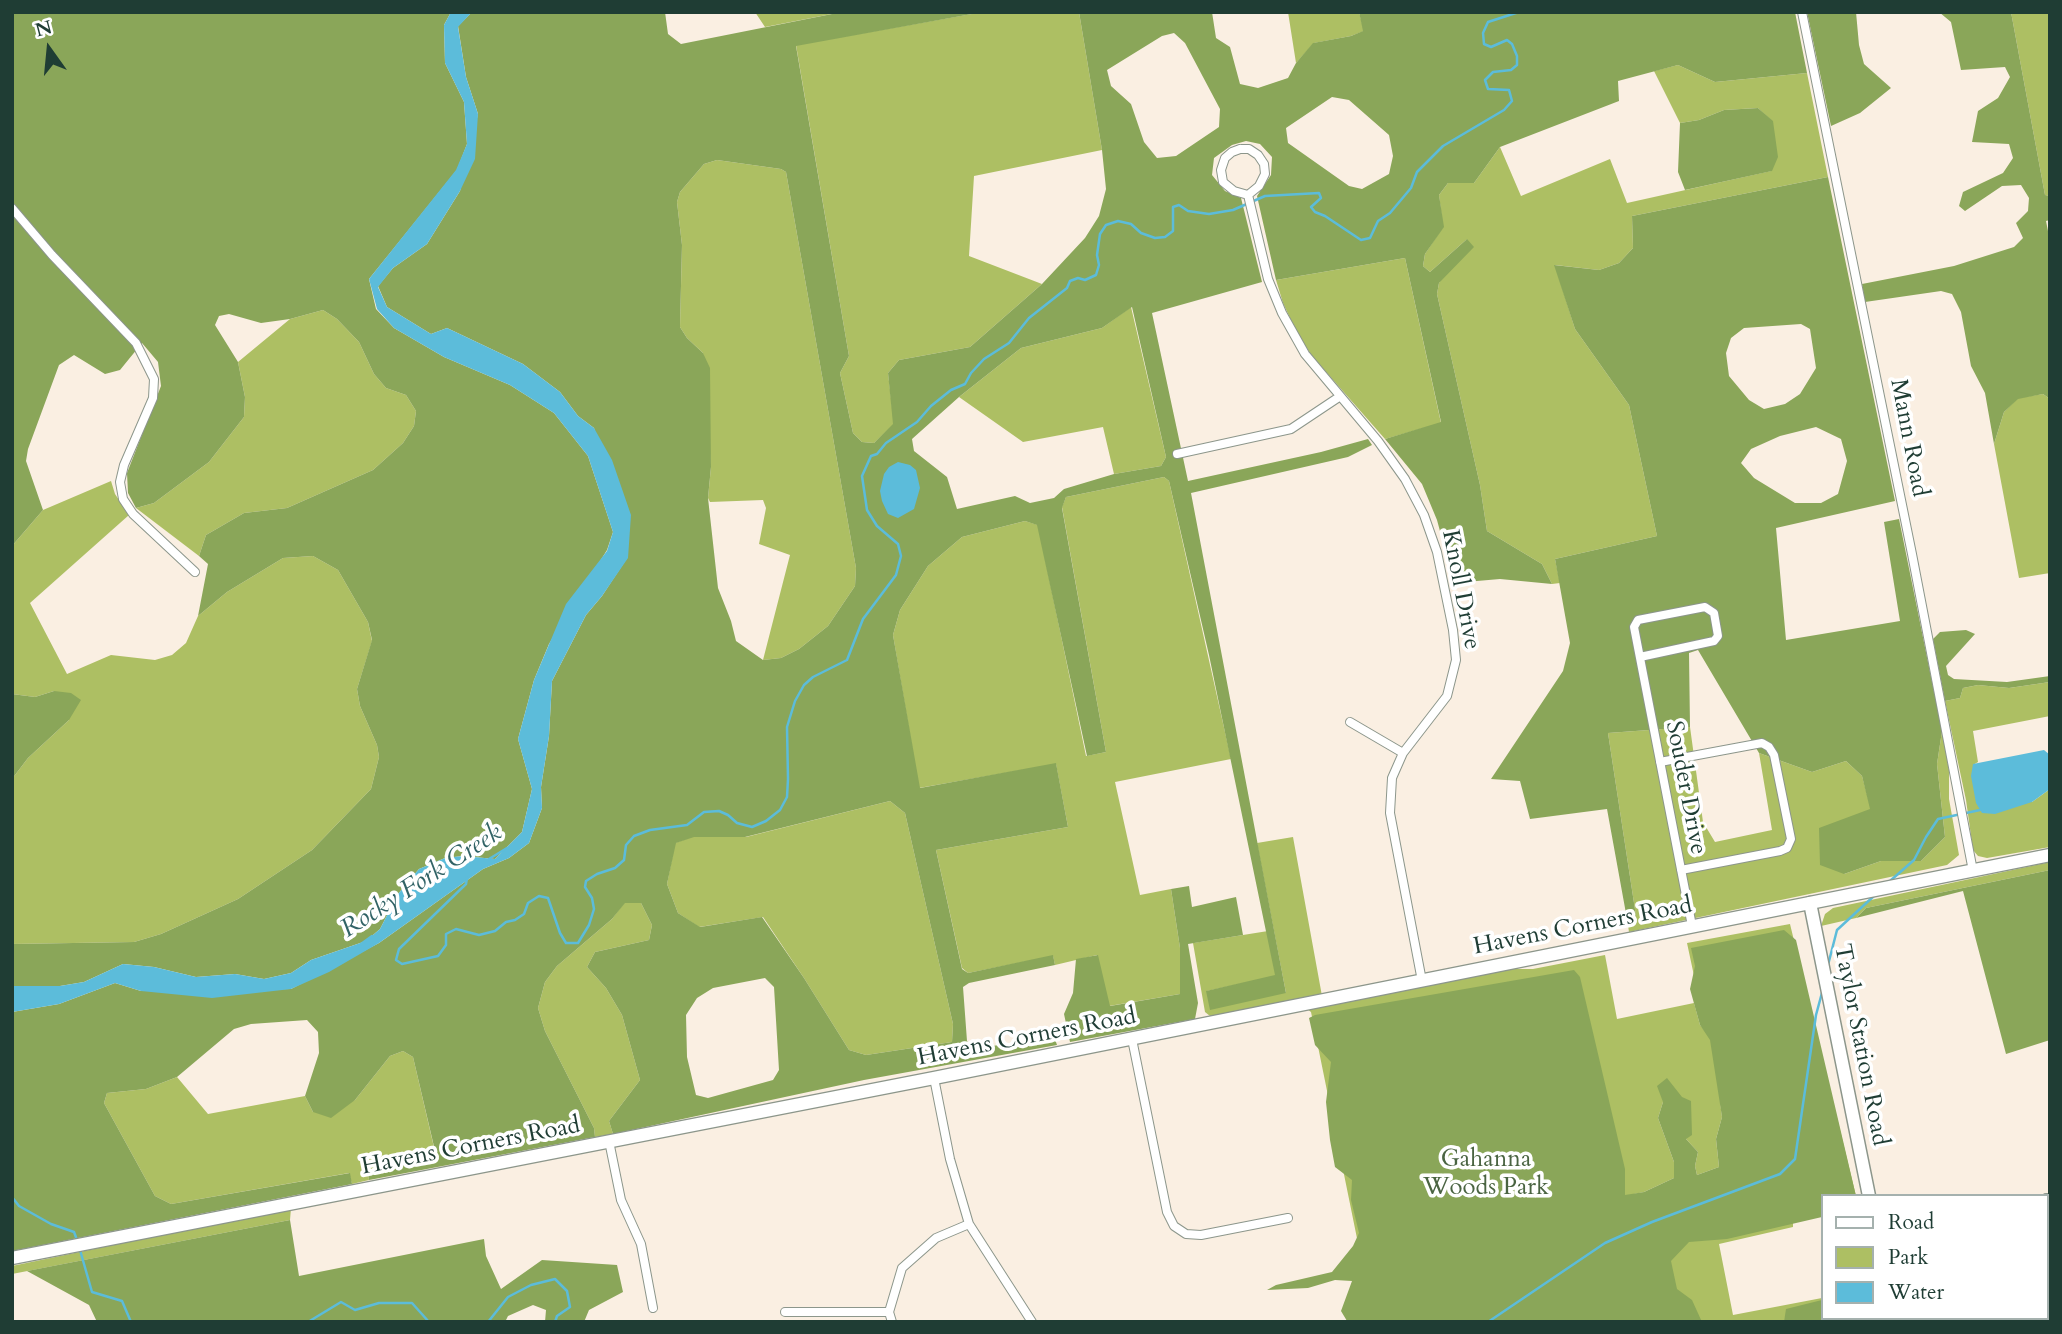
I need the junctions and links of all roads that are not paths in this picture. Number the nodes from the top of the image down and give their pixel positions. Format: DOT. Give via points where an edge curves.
graph roads {
  1 [pos="1802,12"];
  2 [pos="1248,195"];
  3 [pos="12,208"];
  4 [pos="1339,397"];
  5 [pos="1177,454"];
  6 [pos="195,572"];
  7 [pos="1640,657"];
  8 [pos="1350,722"];
  9 [pos="1403,753"];
  10 [pos="1661,762"];
  11 [pos="2050,855"];
  12 [pos="1681,870"];
  13 [pos="1973,871"];
  14 [pos="1810,903"];
  15 [pos="1692,926"];
  16 [pos="1422,981"];
  17 [pos="1132,1039"];
  18 [pos="934,1078"];
  19 [pos="609,1141"];
  20 [pos="1869,1194"];
  21 [pos="1289,1218"];
  22 [pos="969,1224"];
  23 [pos="12,1258"];
  24 [pos="653,1308"];
  25 [pos="785,1312"];
  26 [pos="889,1312"];
  27 [pos="892,1322"];
  28 [pos="1032,1322"];
  1 -- 13 [label="street, Mann Road"];
  2 -- 2 [label="street" via="1265,174 1264,164 1250,149 1240,149 1225,158 1223,182"];
  2 -- 4 [label="street, Knoll Drive" via="1268,279 1282,313 1305,354"];
  3 -- 6 [label="street" via="136,343 154,379 153,398 124,466 120,482 123,499"];
  4 -- 5 [label="street" via="1291,429"];
  4 -- 9 [label="street, Knoll Drive" via="1378,441 1424,515 1437,552 1453,630 1456,660 1447,696"];
  7 -- 7 [label="street, Souder Drive" via="1634,627 1638,620 1705,607 1714,613 1718,636 1714,641"];
  7 -- 10 [label="street, Souder Drive"];
  8 -- 9 [label="street"];
  9 -- 16 [label="street, Knoll Drive" via="1392,778 1390,813"];
  10 -- 12 [label="street, Souder Drive"];
  10 -- 12 [label="street" via="1762,743 1769,747 1791,839 1787,848 1780,850"];
  11 -- 13 [label="main road, Havens Corners Road"];
  12 -- 15 [label="street, Souder Drive"];
  13 -- 14 [label="main road, Havens Corners Road"];
  14 -- 15 [label="main road, Havens Corners Road"];
  14 -- 20 [label="main road, Taylor Station Road"];
  15 -- 16 [label="main road, Havens Corners Road"];
  16 -- 17 [label="main road, Havens Corners Road"];
  17 -- 18 [label="main road, Havens Corners Road"];
  17 -- 21 [label="street" via="1167,1212 1174,1226 1186,1234 1201,1235"];
  18 -- 19 [label="main road, Havens Corners Road"];
  18 -- 22 [label="street"];
  19 -- 23 [label="main road, Havens Corners Road"];
  19 -- 24 [label="street" via="621,1200 641,1244"];
  22 -- 26 [label="street" via="936,1238 902,1268"];
  22 -- 28 [label="street"];
  25 -- 26 [label="street"];
  26 -- 27 [label="street"];
}
